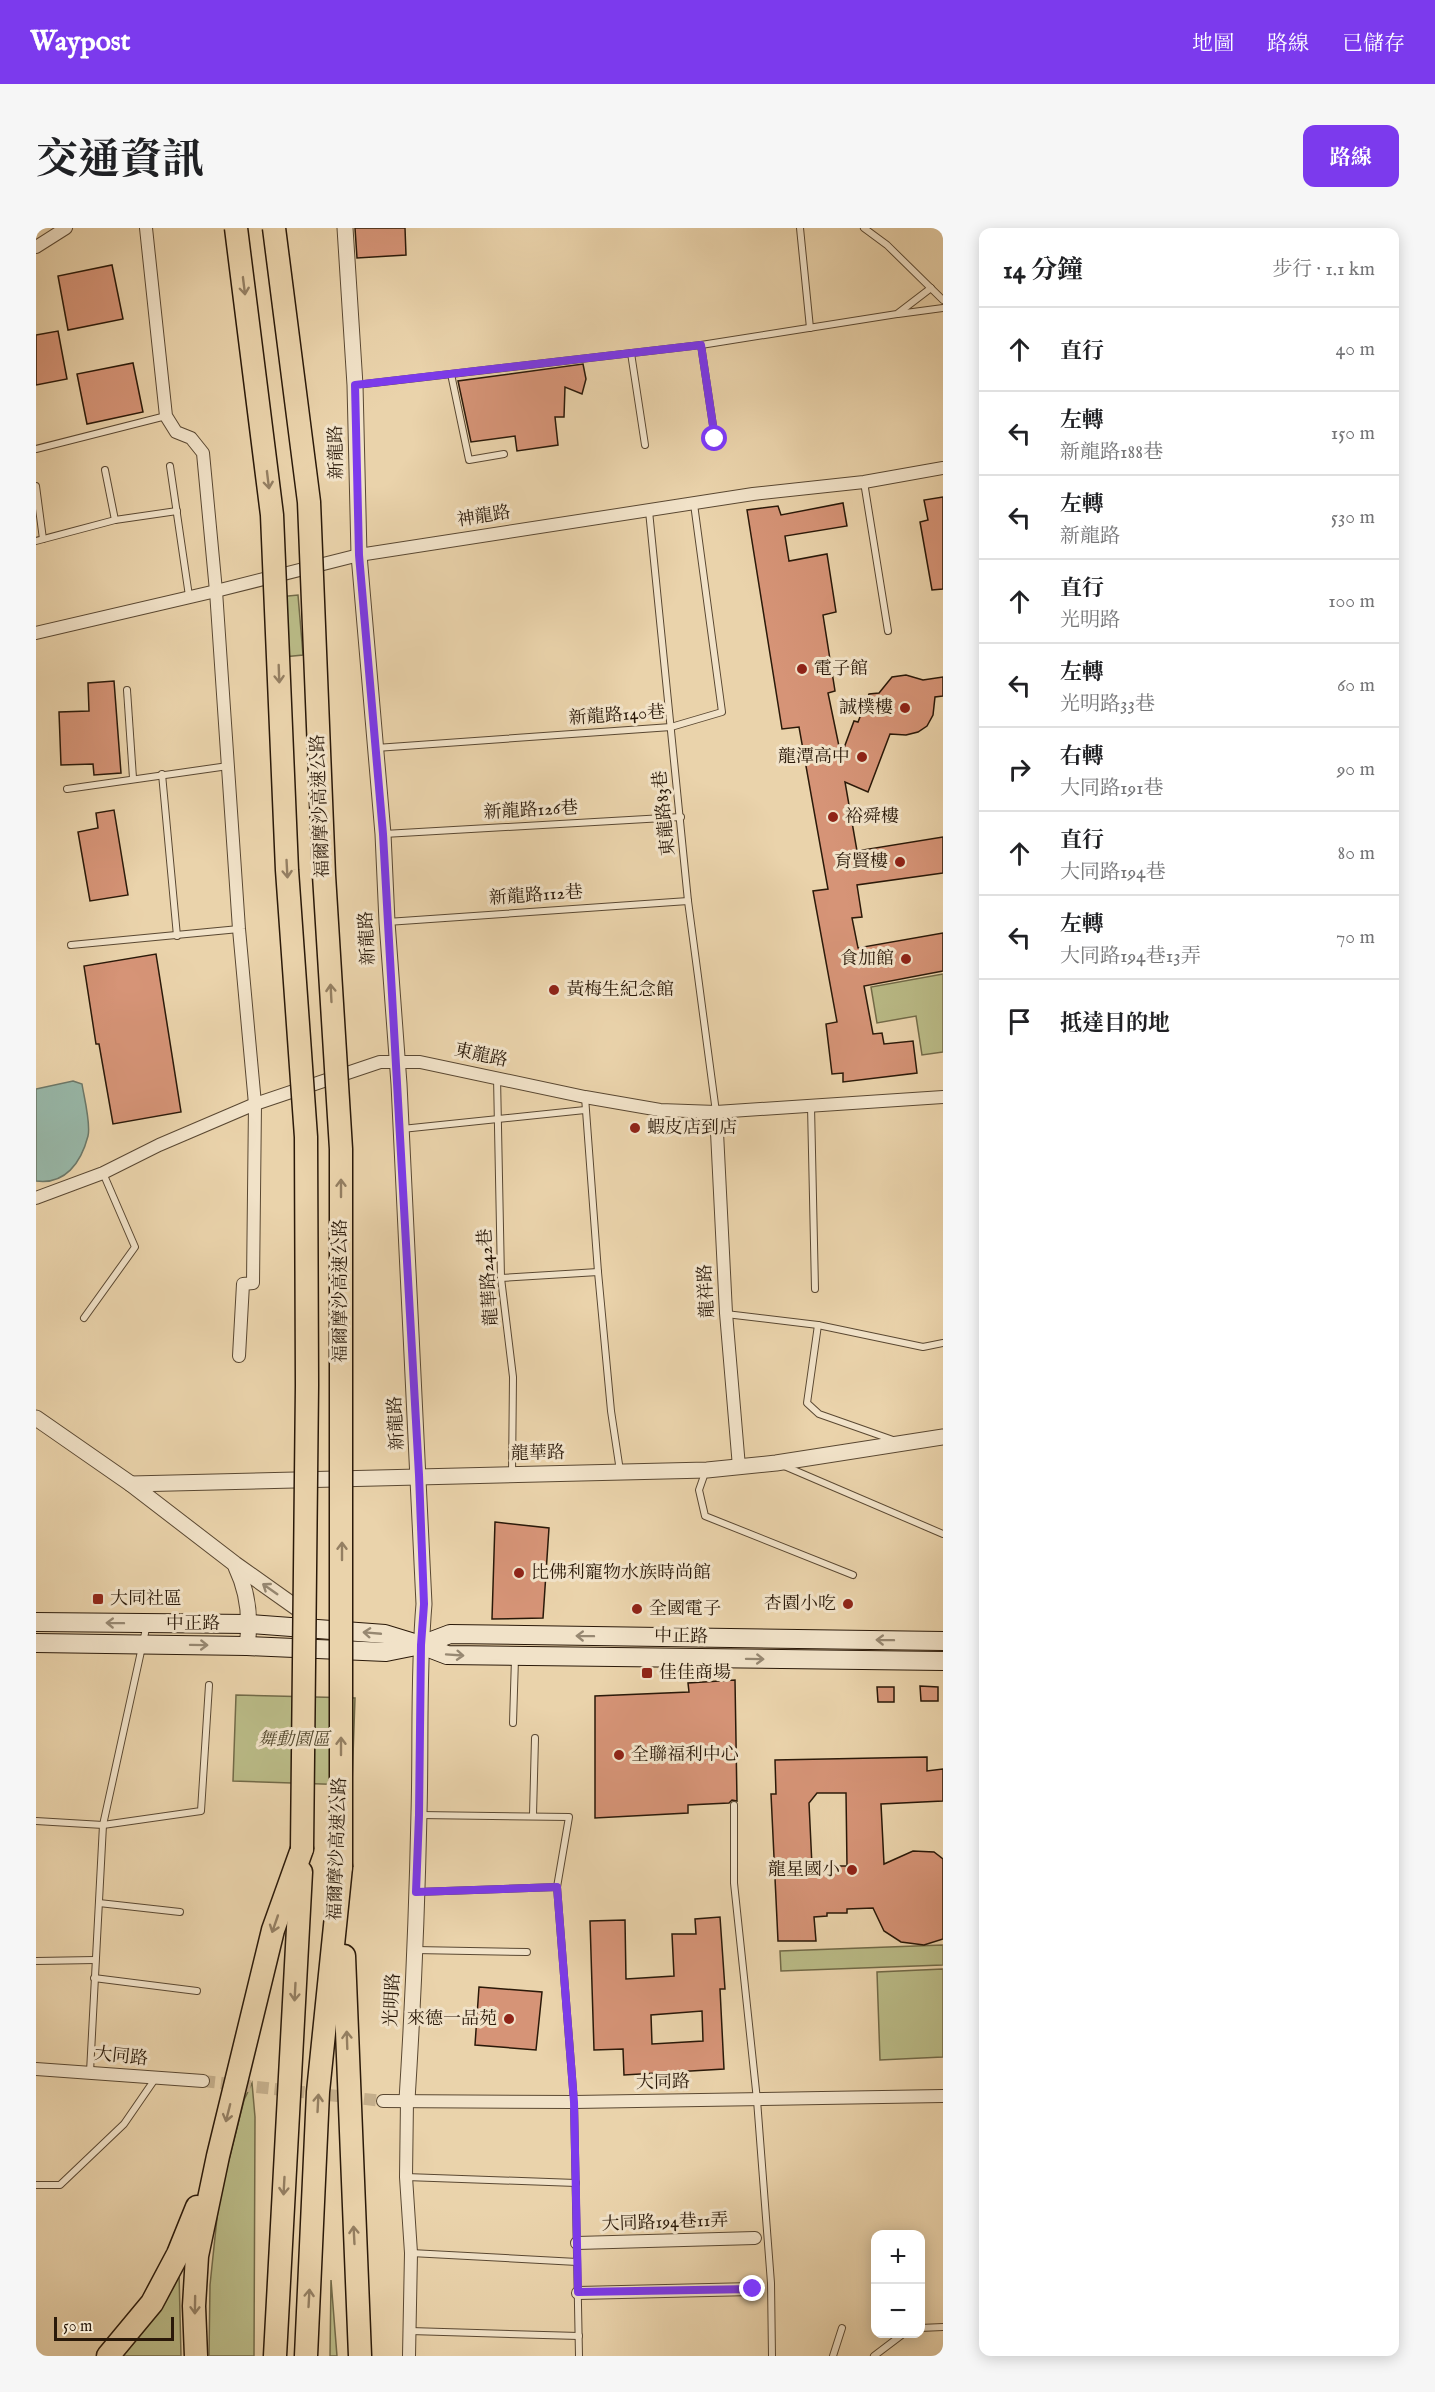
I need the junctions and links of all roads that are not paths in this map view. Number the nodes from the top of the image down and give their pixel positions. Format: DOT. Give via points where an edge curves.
graph roads {
  1 [pos="66,228"];
  2 [pos="146,228"];
  3 [pos="236,228"];
  4 [pos="274,228"];
  5 [pos="345,228"];
  6 [pos="800,228"];
  7 [pos="864,228"];
  8 [pos="36,247"];
  9 [pos="931,288"];
  10 [pos="943,300"];
  11 [pos="943,308"];
  12 [pos="897,314"];
  13 [pos="810,328"];
  14 [pos="701,345"];
  15 [pos="631,353"];
  16 [pos="451,374"];
  17 [pos="355,385"];
  18 [pos="166,416"];
  19 [pos="715,439"];
  20 [pos="645,445"];
  21 [pos="36,449"];
  22 [pos="504,454"];
  23 [pos="171,466"];
  24 [pos="943,468"];
  25 [pos="105,470"];
  26 [pos="864,482"];
  27 [pos="36,486"];
  28 [pos="694,504"];
  29 [pos="177,511"];
  30 [pos="649,511"];
  31 [pos="116,520"];
  32 [pos="40,540"];
  33 [pos="359,555"];
  34 [pos="216,591"];
  35 [pos="189,596"];
  36 [pos="888,631"];
  37 [pos="36,633"];
  38 [pos="127,690"];
  39 [pos="672,727"];
  40 [pos="375,748"];
  41 [pos="228,766"];
  42 [pos="162,774"];
  43 [pos="132,778"];
  44 [pos="67,789"];
  45 [pos="681,818"];
  46 [pos="383,834"];
  47 [pos="688,901"];
  48 [pos="387,922"];
  49 [pos="239,928"];
  50 [pos="177,936"];
  51 [pos="70,945"];
  52 [pos="397,1063"];
  53 [pos="497,1077"];
  54 [pos="943,1097"];
  55 [pos="585,1103"];
  56 [pos="255,1104"];
  57 [pos="811,1106"];
  58 [pos="716,1112"];
  59 [pos="498,1120"];
  60 [pos="401,1129"];
  61 [pos="103,1173"];
  62 [pos="36,1198"];
  63 [pos="598,1272"];
  64 [pos="501,1278"];
  65 [pos="815,1288"];
  66 [pos="726,1313"];
  67 [pos="84,1318"];
  68 [pos="818,1325"];
  69 [pos="943,1343"];
  70 [pos="239,1356"];
  71 [pos="36,1418"];
  72 [pos="943,1437"];
  73 [pos="901,1443"];
  74 [pos="776,1463"];
  75 [pos="739,1467"];
  76 [pos="706,1470"];
  77 [pos="620,1472"];
  78 [pos="512,1474"];
  79 [pos="419,1475"];
  80 [pos="131,1484"];
  81 [pos="943,1534"];
  82 [pos="235,1564"];
  83 [pos="852,1575"];
  84 [pos="36,1622"];
  85 [pos="147,1624"];
  86 [pos="250,1624"];
  87 [pos="312,1628"];
  88 [pos="610,1636"];
  89 [pos="943,1641"];
  90 [pos="36,1643"];
  91 [pos="144,1645"];
  92 [pos="421,1645"];
  93 [pos="247,1646"];
  94 [pos="312,1649"];
  95 [pos="515,1657"];
  96 [pos="609,1658"];
  97 [pos="943,1661"];
  98 [pos="210,1685"];
  99 [pos="513,1723"];
  100 [pos="535,1738"];
  101 [pos="734,1805"];
  102 [pos="419,1815"];
  103 [pos="533,1815"];
  104 [pos="36,1821"];
  105 [pos="103,1825"];
  106 [pos="302,1849"];
  107 [pos="341,1867"];
  108 [pos="557,1887"];
  109 [pos="416,1892"];
  110 [pos="99,1903"];
  111 [pos="180,1912"];
  112 [pos="415,1950"];
  113 [pos="527,1952"];
  114 [pos="95,1960"];
  115 [pos="36,1961"];
  116 [pos="94,1978"];
  117 [pos="197,1991"];
  118 [pos="36,2069"];
  119 [pos="90,2072"];
  120 [pos="155,2079"];
  121 [pos="202,2081"];
  122 [pos="943,2096"];
  123 [pos="407,2100"];
  124 [pos="758,2100"];
  125 [pos="384,2101"];
  126 [pos="574,2102"];
  127 [pos="218,2156"];
  128 [pos="406,2177"];
  129 [pos="576,2183"];
  130 [pos="36,2185"];
  131 [pos="754,2238"];
  132 [pos="577,2244"];
  133 [pos="411,2253"];
  134 [pos="577,2262"];
  135 [pos="753,2289"];
  136 [pos="578,2292"];
  137 [pos="943,2327"];
  138 [pos="842,2328"];
  139 [pos="925,2328"];
  140 [pos="409,2331"];
  141 [pos="579,2336"];
  142 [pos="898,2338"];
  143 [pos="108,2356"];
  144 [pos="196,2356"];
  145 [pos="275,2356"];
  146 [pos="306,2356"];
  147 [pos="360,2356"];
  148 [pos="409,2356"];
  149 [pos="579,2356"];
  150 [pos="772,2356"];
  151 [pos="832,2356"];
  152 [pos="874,2356"];
  1 -- 8 [label="street"];
  2 -- 18 [label="street"];
  3 -- 106 [label="highway, 福爾摩沙高速公路, one-way, bridge" via="272,515 287,870 306,1137"];
  107 -- 4 [label="highway, 福爾摩沙高速公路, one-way, bridge" via="341,1149 324,875 309,502"];
  5 -- 17 [label="street, 新龍路"];
  6 -- 13 [label="lane"];
  7 -- 9 [label="lane"];
  9 -- 10 [label="lane"];
  9 -- 12 [label="lane"];
  11 -- 12 [label="lane"];
  12 -- 13 [label="lane"];
  13 -- 14 [label="lane"];
  14 -- 15 [label="lane"];
  14 -- 19 [label="lane"];
  15 -- 16 [label="lane"];
  15 -- 20 [label="lane"];
  16 -- 17 [label="lane"];
  16 -- 22 [label="lane" via="469,460"];
  17 -- 33 [label="street, 新龍路"];
  18 -- 21 [label="lane"];
  18 -- 34 [label="street" via="176,432 191,438 203,453"];
  23 -- 29 [label="lane"];
  24 -- 26 [label="street, 神龍路"];
  25 -- 31 [label="lane"];
  26 -- 28 [label="street, 神龍路"];
  26 -- 36 [label="lane"];
  27 -- 32 [label="lane"];
  28 -- 30 [label="street, 神龍路"];
  28 -- 39 [label="lane, 新龍路140巷" via="722,711"];
  29 -- 31 [label="lane"];
  29 -- 35 [label="lane"];
  30 -- 33 [label="street, 神龍路"];
  30 -- 39 [label="lane, 東龍路83巷"];
  31 -- 32 [label="lane"];
  33 -- 34 [label="street, 神龍路"];
  33 -- 40 [label="street, 新龍路"];
  34 -- 35 [label="street, 神龍路"];
  34 -- 41 [label="street"];
  35 -- 37 [label="street, 神龍路"];
  38 -- 43 [label="lane"];
  39 -- 40 [label="lane, 新龍路140巷"];
  39 -- 45 [label="lane, 東龍路83巷"];
  40 -- 46 [label="street, 新龍路"];
  41 -- 42 [label="lane"];
  41 -- 49 [label="street"];
  42 -- 43 [label="lane"];
  42 -- 50 [label="lane"];
  43 -- 44 [label="lane"];
  45 -- 46 [label="lane, 新龍路126巷"];
  45 -- 47 [label="lane, 東龍路83巷"];
  46 -- 48 [label="street, 新龍路"];
  47 -- 48 [label="lane, 新龍路112巷"];
  47 -- 58 [label="lane, 東龍路83巷"];
  48 -- 52 [label="street, 新龍路"];
  49 -- 50 [label="lane"];
  49 -- 56 [label="street"];
  50 -- 51 [label="lane"];
  52 -- 53 [label="street, 東龍路" via="420,1062"];
  52 -- 56 [label="street, 東龍路" via="380,1062"];
  52 -- 60 [label="street, 新龍路"];
  53 -- 55 [label="street, 東龍路"];
  53 -- 59 [label="lane, 龍華路242巷"];
  54 -- 57 [label="street, 東龍路"];
  55 -- 58 [label="street, 東龍路"];
  55 -- 59 [label="lane"];
  55 -- 63 [label="lane"];
  56 -- 61 [label="street, 東龍路"];
  56 -- 70 [label="street" via="253,1282 243,1284"];
  57 -- 58 [label="street, 東龍路"];
  57 -- 65 [label="lane"];
  58 -- 66 [label="street, 龍祥路"];
  59 -- 60 [label="lane"];
  59 -- 64 [label="lane, 龍華路242巷"];
  60 -- 79 [label="street, 新龍路"];
  61 -- 62 [label="street, 東龍路"];
  61 -- 67 [label="lane" via="135,1247"];
  63 -- 64 [label="lane"];
  63 -- 77 [label="lane"];
  64 -- 78 [label="lane, 龍華路242巷" via="513,1377"];
  66 -- 68 [label="lane"];
  66 -- 75 [label="street, 龍祥路"];
  68 -- 69 [label="lane" via="923,1347"];
  68 -- 73 [label="lane" via="807,1403 819,1413"];
  71 -- 80 [label="street"];
  72 -- 73 [label="street, 龍華路"];
  73 -- 74 [label="street, 龍華路"];
  74 -- 75 [label="street, 龍華路"];
  74 -- 81 [label="lane"];
  75 -- 76 [label="street, 龍華路"];
  76 -- 77 [label="street, 龍華路"];
  76 -- 83 [label="lane" via="699,1490 705,1516"];
  77 -- 78 [label="street, 龍華路"];
  78 -- 79 [label="street, 龍華路"];
  79 -- 80 [label="street, 龍華路"];
  79 -- 92 [label="street, 新龍路" via="424,1604"];
  80 -- 82 [label="street"];
  82 -- 86 [label="street" via="244,1583"];
  87 -- 82 [label="street, one-way" via="304,1613"];
  85 -- 84 [label="main road, 中正路, one-way"];
  85 -- 86 [label="main road, 中正路"];
  85 -- 91 [label="lane"];
  86 -- 87 [label="main road, 中正路"];
  86 -- 93 [label="street"];
  92 -- 87 [label="main road, 中正路, one-way" via="386,1634"];
  87 -- 94 [label="street"];
  89 -- 88 [label="main road, 中正路, one-way"];
  88 -- 92 [label="main road, 中正路, one-way" via="450,1634"];
  88 -- 96 [label="main road"];
  90 -- 91 [label="main road, 中正路"];
  91 -- 93 [label="main road, 中正路, one-way"];
  91 -- 105 [label="lane"];
  92 -- 94 [label="main road, 中正路" via="386,1652"];
  92 -- 95 [label="main road, 中正路, one-way" via="447,1655"];
  92 -- 102 [label="street, 光明路"];
  93 -- 94 [label="main road, 中正路"];
  95 -- 96 [label="main road, 中正路"];
  95 -- 99 [label="lane"];
  96 -- 97 [label="main road, 中正路, one-way"];
  98 -- 105 [label="lane" via="201,1811"];
  100 -- 103 [label="lane"];
  101 -- 124 [label="lane" via="734,1883"];
  102 -- 103 [label="lane"];
  102 -- 109 [label="street, 光明路"];
  103 -- 108 [label="lane" via="569,1817"];
  104 -- 105 [label="lane"];
  105 -- 110 [label="lane"];
  106 -- 127 [label="highway, one-way" via="273,1930"];
  106 -- 145 [label="highway, 福爾摩沙高速公路, one-way"];
  146 -- 107 [label="highway, 福爾摩沙高速公路, one-way" via="318,2092"];
  147 -- 107 [label="highway, one-way"];
  108 -- 109 [label="lane"];
  108 -- 126 [label="lane"];
  109 -- 112 [label="street, 光明路"];
  110 -- 111 [label="lane"];
  110 -- 114 [label="lane"];
  112 -- 113 [label="lane"];
  112 -- 123 [label="street, 光明路"];
  114 -- 115 [label="lane"];
  114 -- 116 [label="lane"];
  116 -- 117 [label="lane"];
  116 -- 119 [label="lane"];
  118 -- 119 [label="street, 大同路"];
  119 -- 120 [label="street, 大同路"];
  120 -- 121 [label="street, 大同路"];
  120 -- 130 [label="lane" via="124,2124 60,2186"];
  122 -- 124 [label="street, 大同路"];
  123 -- 125 [label="street, 大同路"];
  123 -- 126 [label="street, 大同路"];
  123 -- 128 [label="street, 光明路"];
  124 -- 126 [label="street, 大同路"];
  124 -- 150 [label="lane"];
  126 -- 129 [label="lane"];
  127 -- 143 [label="highway" via="178,2254 152,2303"];
  127 -- 144 [label="highway, one-way" via="197,2256"];
  128 -- 129 [label="lane"];
  128 -- 133 [label="street, 光明路"];
  129 -- 132 [label="lane"];
  131 -- 132 [label="street, 大同路194巷11弄"];
  132 -- 134 [label="lane"];
  133 -- 134 [label="lane"];
  133 -- 140 [label="street, 光明路"];
  134 -- 136 [label="lane"];
  135 -- 136 [label="street"];
  136 -- 141 [label="lane"];
  137 -- 139 [label="lane"];
  138 -- 151 [label="lane"];
  140 -- 141 [label="lane"];
  140 -- 148 [label="street, 光明路"];
  141 -- 149 [label="lane"];
  142 -- 152 [label="lane"];
}
